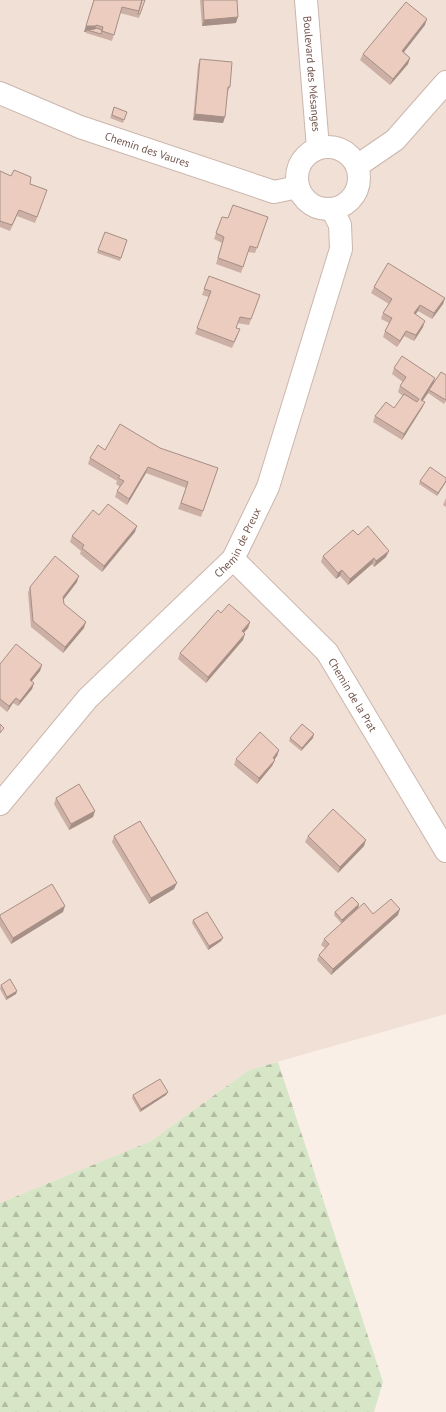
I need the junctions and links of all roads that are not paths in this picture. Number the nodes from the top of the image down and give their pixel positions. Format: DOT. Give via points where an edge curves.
graph roads {
  1 [pos="306,0"];
  2 [pos="446,82"];
  3 [pos="0,93"];
  4 [pos="318,148"];
  5 [pos="357,166"];
  6 [pos="298,187"];
  7 [pos="332,209"];
  8 [pos="233,559"];
  9 [pos="0,804"];
  10 [pos="446,851"];
  1 -- 4 [label="street, Boulevard des Mésanges"];
  2 -- 5 [label="street" via="396,140"];
  3 -- 6 [label="street, Chemin des Vaures" via="80,127 274,192"];
  4 -- 5 [label="street" via="336,148 345,152"];
  4 -- 6 [label="street" via="302,159 296,178"];
  5 -- 7 [label="street" via="358,184 354,193 349,201"];
  6 -- 7 [label="street" via="307,202 319,208"];
  7 -- 8 [label="street, Chemin de Preux" via="340,225 341,249 268,487"];
  8 -- 9 [label="street, Chemin de Preux" via="88,698"];
  8 -- 10 [label="street, Chemin de la Prat" via="327,652"];
}
